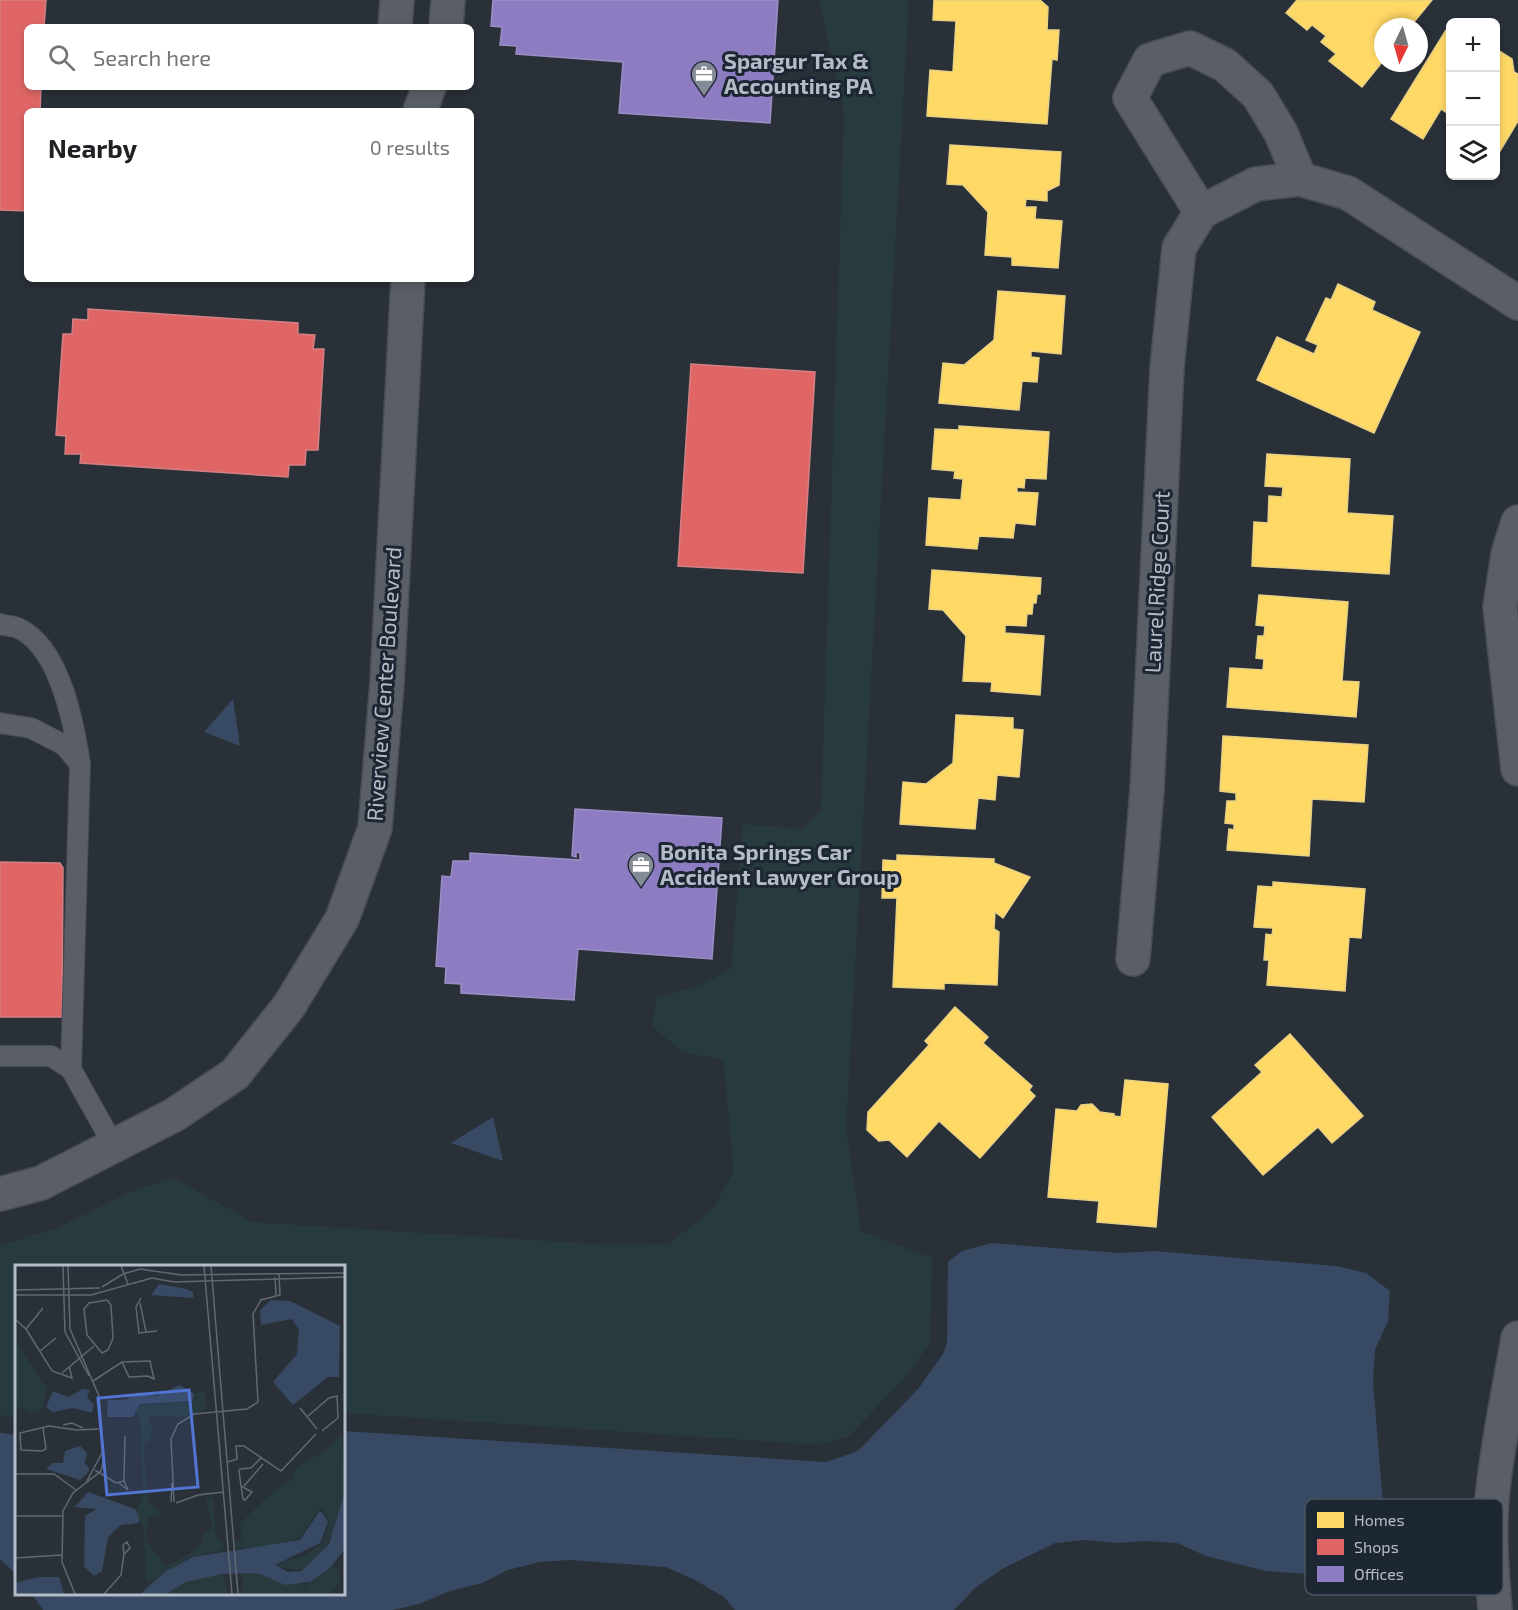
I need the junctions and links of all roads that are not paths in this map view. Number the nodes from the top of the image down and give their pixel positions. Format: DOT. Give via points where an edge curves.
graph roads {
  1 [pos="397,0"];
  2 [pos="448,0"];
  3 [pos="395,24"];
  4 [pos="447,24"];
  5 [pos="407,90"];
  6 [pos="428,90"];
  7 [pos="412,108"];
  8 [pos="421,108"];
  9 [pos="1300,179"];
  10 [pos="1201,212"];
  11 [pos="408,282"];
  12 [pos="1518,303"];
  13 [pos="1518,522"];
  14 [pos="0,624"];
  15 [pos="0,709"];
  16 [pos="0,723"];
  17 [pos="31,728"];
  18 [pos="0,737"];
  19 [pos="1518,756"];
  20 [pos="80,764"];
  21 [pos="1518,769"];
  22 [pos="1133,959"];
  23 [pos="0,1056"];
  24 [pos="71,1069"];
  25 [pos="114,1146"];
  26 [pos="0,1194"];
  27 [pos="1518,1338"];
  28 [pos="1492,1499"];
  29 [pos="1494,1595"];
  30 [pos="1495,1610"];
  1 -- 3 [label="street"];
  2 -- 4 [label="street"];
  5 -- 7 [label="street"];
  6 -- 8 [label="street"];
  9 -- 10 [label="street" via="1256,184"];
  9 -- 10 [label="street" via="1281,133 1258,95 1226,65 1190,48 1150,60 1130,98"];
  9 -- 12 [label="street" via="1348,193"];
  10 -- 22 [label="street, Laurel Ridge Court" via="1179,248 1167,368 1147,790"];
  11 -- 25 [label="street, Riverview Center Boulevard" via="387,683 375,828 342,919 289,1006 235,1074 174,1115"];
  13 -- 19 [label="street" via="1508,554 1500,607"];
  14 -- 20 [label="lane" via="19,628 42,647 73,719"];
  15 -- 17 [label="lane"];
  16 -- 17 [label="lane"];
  17 -- 18 [label="lane"];
  17 -- 20 [label="lane" via="64,745"];
  19 -- 21 [label="street"];
  20 -- 24 [label="lane"];
  23 -- 24 [label="lane" via="51,1056"];
  24 -- 25 [label="lane"];
  25 -- 26 [label="street, Riverview Center Boulevard" via="41,1183"];
  27 -- 28 [label="street"];
  29 -- 30 [label="street"];
}
